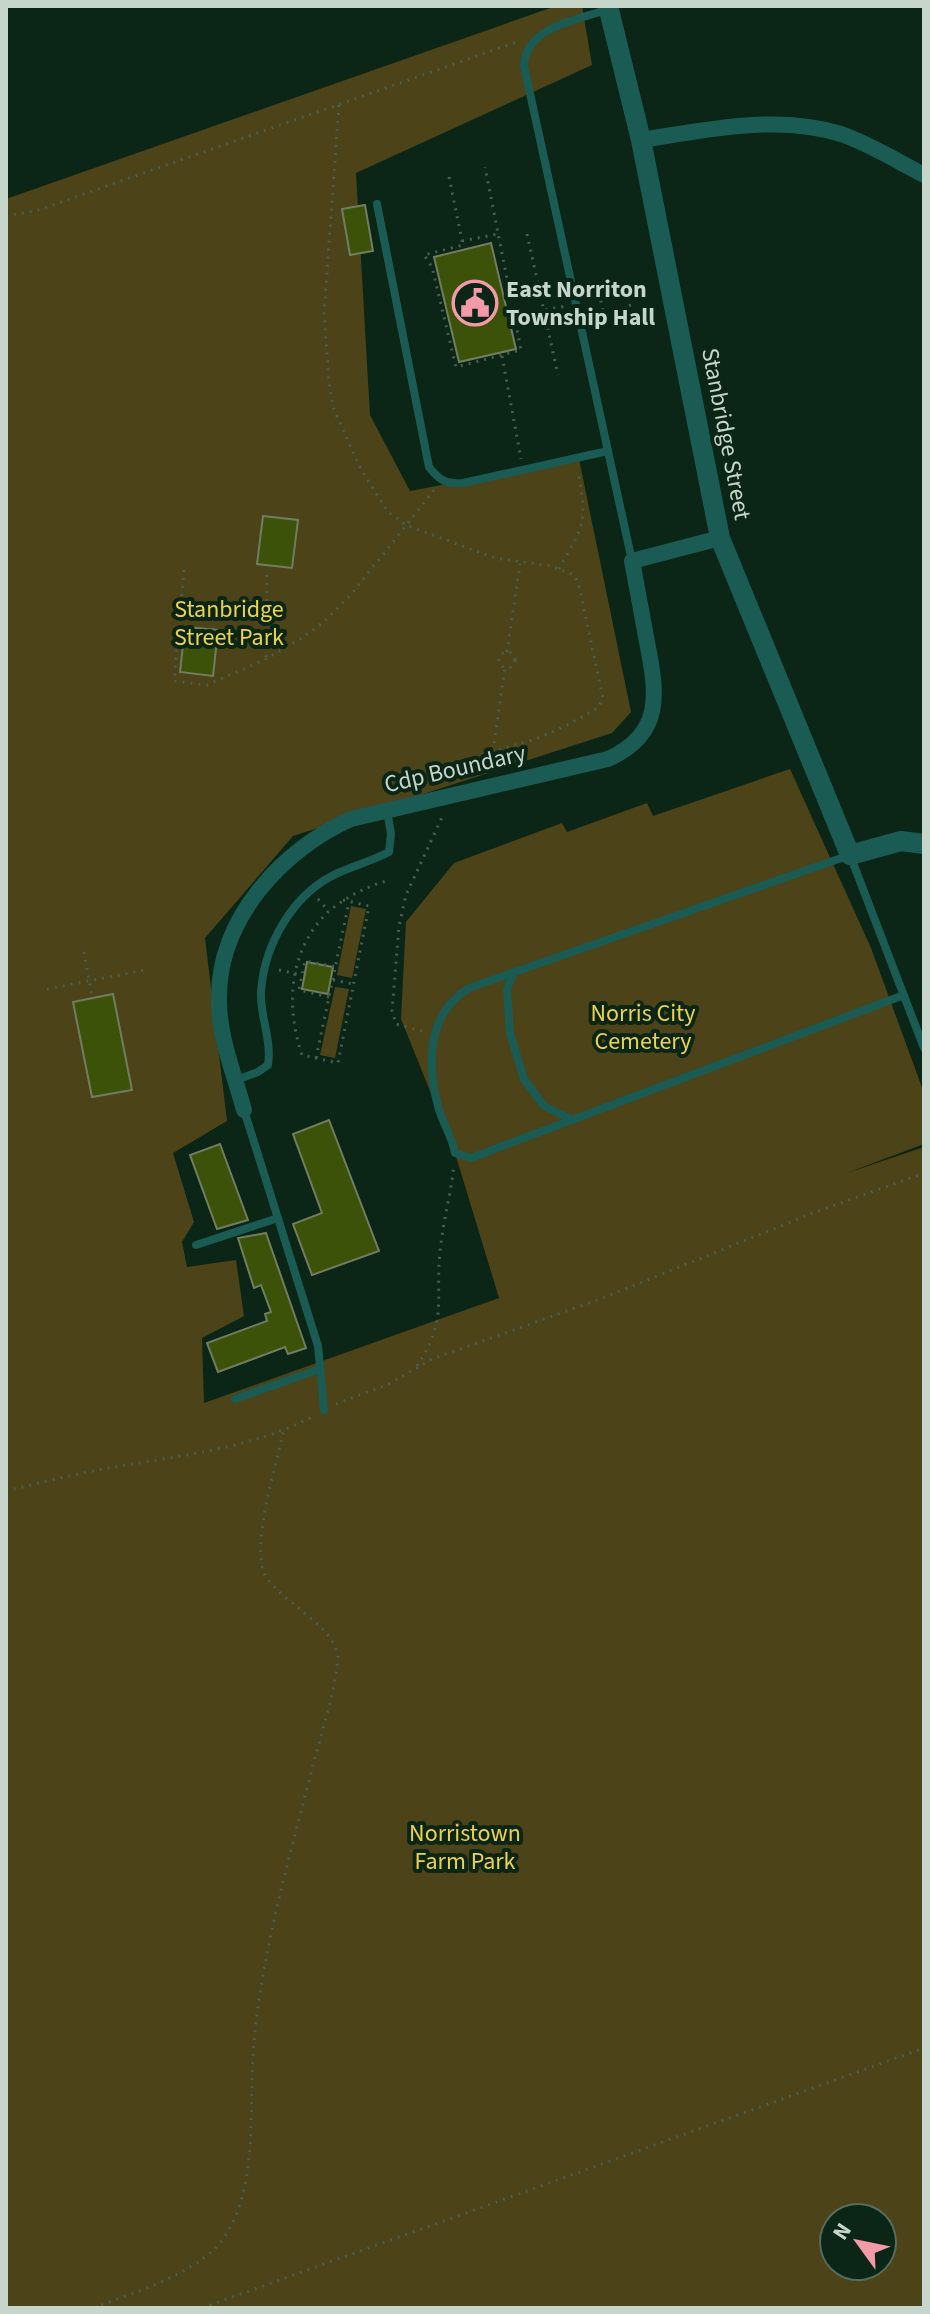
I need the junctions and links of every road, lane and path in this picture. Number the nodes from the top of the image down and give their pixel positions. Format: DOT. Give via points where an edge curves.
graph roads {
  1 [pos="608,7"];
  2 [pos="537,35"];
  3 [pos="641,140"];
  4 [pos="485,167"];
  5 [pos="924,175"];
  6 [pos="449,177"];
  7 [pos="377,204"];
  8 [pos="6,217"];
  9 [pos="498,234"];
  10 [pos="527,234"];
  11 [pos="462,241"];
  12 [pos="502,355"];
  13 [pos="558,375"];
  14 [pos="608,451"];
  15 [pos="576,460"];
  16 [pos="523,471"];
  17 [pos="442,481"];
  18 [pos="720,538"];
  19 [pos="632,561"];
  20 [pos="520,563"];
  21 [pos="267,569"];
  22 [pos="559,569"];
  23 [pos="184,570"];
  24 [pos="507,652"];
  25 [pos="266,659"];
  26 [pos="505,667"];
  27 [pos="493,751"];
  28 [pos="446,807"];
  29 [pos="387,809"];
  30 [pos="924,844"];
  31 [pos="850,855"];
  32 [pos="390,880"];
  33 [pos="343,900"];
  34 [pos="349,902"];
  35 [pos="84,952"];
  36 [pos="265,967"];
  37 [pos="336,967"];
  38 [pos="145,970"];
  39 [pos="514,972"];
  40 [pos="295,974"];
  41 [pos="302,975"];
  42 [pos="333,980"];
  43 [pos="89,981"];
  44 [pos="353,984"];
  45 [pos="47,989"];
  46 [pos="904,995"];
  47 [pos="92,996"];
  48 [pos="329,997"];
  49 [pos="434,1035"];
  50 [pos="924,1048"];
  51 [pos="316,1058"];
  52 [pos="236,1080"];
  53 [pos="244,1110"];
  54 [pos="574,1121"];
  55 [pos="455,1153"];
  56 [pos="924,1173"];
  57 [pos="278,1218"];
  58 [pos="196,1245"];
  59 [pos="416,1367"];
  60 [pos="320,1369"];
  61 [pos="235,1399"];
  62 [pos="324,1410"];
  63 [pos="284,1429"];
  64 [pos="6,1491"];
  65 [pos="924,2048"];
  66 [pos="94,2308"];
  67 [pos="202,2308"];
  1 -- 2 [label="lane"];
  1 -- 3 [label="street, Stanbridge Street"];
  2 -- 8 [label="path"];
  2 -- 14 [label="lane" via="525,54 526,85"];
  3 -- 5 [label="street" via="730,127 802,126 842,135"];
  3 -- 18 [label="street, Stanbridge Street"];
  4 -- 9 [label="path"];
  6 -- 11 [label="path"];
  7 -- 17 [label="lane" via="429,467"];
  9 -- 11 [label="path"];
  9 -- 12 [label="path" via="521,350"];
  10 -- 13 [label="path"];
  11 -- 12 [label="path" via="463,245 424,255 432,267 456,367"];
  12 -- 16 [label="path"];
  14 -- 15 [label="lane"];
  14 -- 19 [label="lane"];
  15 -- 16 [label="lane"];
  15 -- 22 [label="path" via="585,511"];
  16 -- 17 [label="lane" via="463,483"];
  17 -- 25 [label="path" via="324,622"];
  18 -- 19 [label="street"];
  18 -- 31 [label="street, Stanbridge Street"];
  19 -- 29 [label="street, Cdp Boundary" via="656,691 651,719 633,743 608,759"];
  20 -- 24 [label="path"];
  21 -- 25 [label="path"];
  23 -- 25 [label="path" via="174,681 207,685"];
  24 -- 26 [label="path" via="499,658"];
  24 -- 26 [label="path" via="514,661"];
  26 -- 27 [label="path"];
  28 -- 49 [label="path" via="406,895 392,1011 396,1024"];
  29 -- 36 [label="lane" via="389,852 335,874 303,898 280,928"];
  29 -- 52 [label="street, Cdp Boundary" via="351,819 315,838 277,868 247,906 227,948 218,995"];
  30 -- 31 [label="street" via="901,841"];
  31 -- 39 [label="lane"];
  31 -- 46 [label="lane"];
  32 -- 33 [label="path"];
  33 -- 34 [label="path"];
  33 -- 40 [label="path" via="313,929"];
  34 -- 37 [label="path"];
  34 -- 44 [label="path" via="369,906"];
  35 -- 43 [label="path"];
  36 -- 40 [label="path"];
  36 -- 52 [label="lane" via="261,995 268,1065"];
  37 -- 41 [label="path" via="305,961"];
  37 -- 42 [label="path"];
  38 -- 43 [label="path"];
  39 -- 49 [label="lane" via="460,993 445,1006"];
  39 -- 54 [label="lane" via="507,989 510,1033 524,1079 544,1106"];
  40 -- 41 [label="path"];
  40 -- 51 [label="path" via="296,1038 302,1055"];
  41 -- 48 [label="path" via="299,990"];
  42 -- 44 [label="path"];
  42 -- 48 [label="path"];
  43 -- 45 [label="path"];
  43 -- 47 [label="path"];
  44 -- 51 [label="path" via="338,1063"];
  46 -- 50 [label="lane"];
  46 -- 54 [label="lane"];
  48 -- 51 [label="path"];
  49 -- 55 [label="lane" via="438,1106"];
  52 -- 53 [label="street, Cdp Boundary"];
  53 -- 57 [label="lane"];
  54 -- 55 [label="lane" via="479,1156"];
  55 -- 59 [label="path" via="440,1252 437,1326"];
  56 -- 59 [label="path"];
  57 -- 58 [label="lane"];
  57 -- 60 [label="lane" via="318,1346"];
  59 -- 62 [label="path"];
  60 -- 61 [label="lane"];
  60 -- 62 [label="lane"];
  62 -- 63 [label="path"];
  63 -- 64 [label="path"];
  63 -- 66 [label="path" via="263,1525 261,1563 275,1587 332,1639 338,1657 266,1959 254,2042 248,2163 229,2230 212,2251 180,2272"];
  65 -- 67 [label="path"];
}
